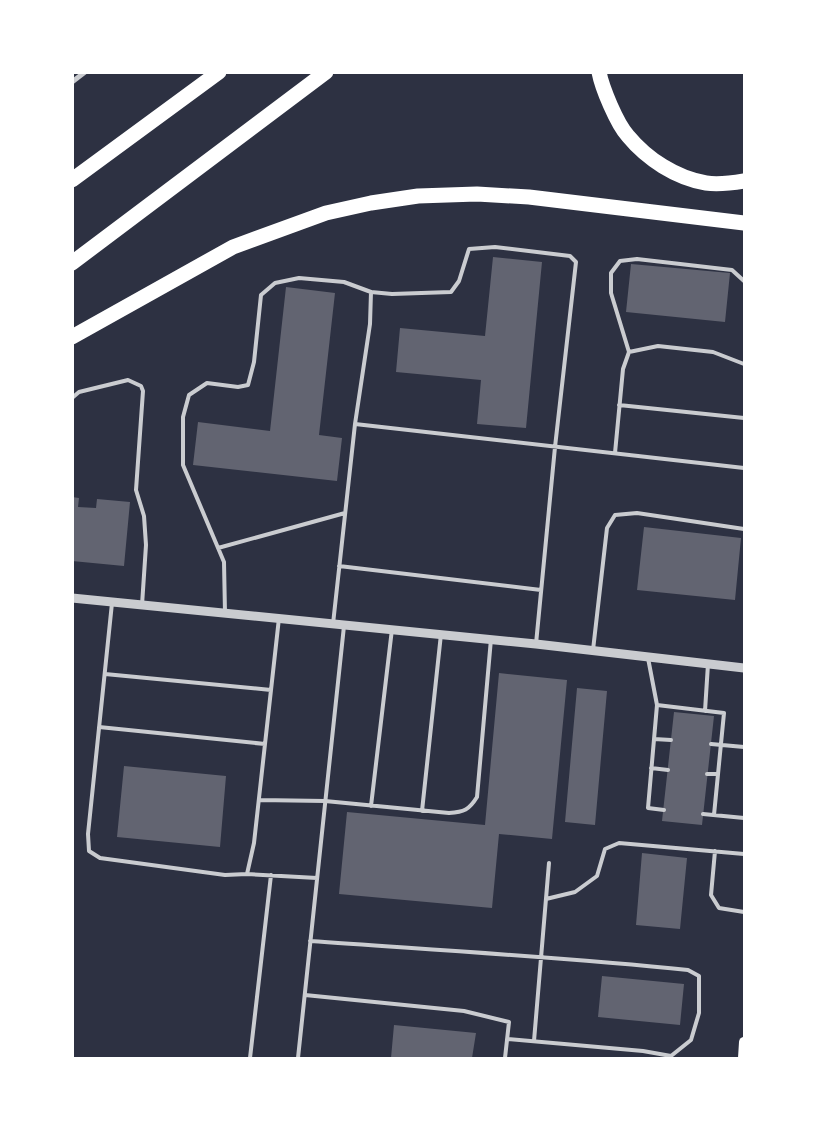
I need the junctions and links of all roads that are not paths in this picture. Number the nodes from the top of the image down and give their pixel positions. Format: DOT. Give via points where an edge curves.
graph roads {
  1 [pos="85,72"];
  2 [pos="206,72"];
  3 [pos="219,72"];
  4 [pos="326,72"];
  5 [pos="599,72"];
  6 [pos="72,82"];
  7 [pos="73,179"];
  8 [pos="744,181"];
  9 [pos="744,223"];
  10 [pos="72,263"];
  11 [pos="744,281"];
  12 [pos="371,292"];
  13 [pos="72,337"];
  14 [pos="629,352"];
  15 [pos="744,364"];
  16 [pos="72,398"];
  17 [pos="619,405"];
  18 [pos="744,418"];
  19 [pos="355,424"];
  20 [pos="555,447"];
  21 [pos="615,453"];
  22 [pos="744,468"];
  23 [pos="345,513"];
  24 [pos="744,528"];
  25 [pos="218,548"];
  26 [pos="339,566"];
  27 [pos="541,590"];
  28 [pos="72,598"];
  29 [pos="113,601"];
  30 [pos="142,604"];
  31 [pos="225,613"];
  32 [pos="279,618"];
  33 [pos="333,624"];
  34 [pos="344,625"];
  35 [pos="392,629"];
  36 [pos="441,634"];
  37 [pos="491,640"];
  38 [pos="536,644"];
  39 [pos="593,650"];
  40 [pos="647,656"];
  41 [pos="708,663"];
  42 [pos="744,668"];
  43 [pos="105,674"];
  44 [pos="271,690"];
  45 [pos="657,705"];
  46 [pos="705,711"];
  47 [pos="100,727"];
  48 [pos="654,739"];
  49 [pos="671,740"];
  50 [pos="265,744"];
  51 [pos="711,744"];
  52 [pos="721,745"];
  53 [pos="744,747"];
  54 [pos="651,768"];
  55 [pos="668,770"];
  56 [pos="708,774"];
  57 [pos="718,774"];
  58 [pos="259,800"];
  59 [pos="325,801"];
  60 [pos="371,806"];
  61 [pos="664,810"];
  62 [pos="422,811"];
  63 [pos="703,814"];
  64 [pos="714,815"];
  65 [pos="744,818"];
  66 [pos="715,851"];
  67 [pos="744,854"];
  68 [pos="549,864"];
  69 [pos="247,874"];
  70 [pos="271,875"];
  71 [pos="317,878"];
  72 [pos="546,899"];
  73 [pos="744,912"];
  74 [pos="310,941"];
  75 [pos="540,958"];
  76 [pos="305,995"];
  77 [pos="507,1038"];
  78 [pos="534,1041"];
  79 [pos="744,1042"];
  80 [pos="671,1057"];
  81 [pos="250,1058"];
  82 [pos="298,1058"];
  83 [pos="505,1058"];
  84 [pos="743,1058"];
  1 -- 6 [label="street"];
  2 -- 7 [label="highway"];
  3 -- 7 [label="highway"];
  4 -- 10 [label="highway"];
  5 -- 8 [label="highway" via="610,105 627,134 665,168 706,183"];
  9 -- 13 [label="highway" via="529,197 477,194 418,196 371,203 326,213 233,247"];
  11 -- 14 [label="lane" via="732,270 637,259 620,261 611,273 612,293"];
  12 -- 19 [label="lane" via="370,324"];
  12 -- 20 [label="lane" via="451,292 459,281 469,249 496,247 570,256 576,262"];
  12 -- 25 [label="lane" via="344,282 298,278 275,282 261,295 254,362 248,385 208,383 189,395 183,417 183,465"];
  14 -- 15 [label="lane" via="658,346 713,352"];
  14 -- 17 [label="lane" via="623,369"];
  16 -- 30 [label="lane" via="79,392 128,380 141,386 143,391 136,490 144,516 146,545"];
  17 -- 18 [label="lane"];
  17 -- 21 [label="lane"];
  19 -- 20 [label="lane"];
  19 -- 23 [label="lane"];
  20 -- 21 [label="lane"];
  20 -- 27 [label="lane"];
  21 -- 22 [label="lane"];
  23 -- 25 [label="lane"];
  23 -- 26 [label="lane"];
  24 -- 39 [label="lane" via="638,513 615,515 606,528"];
  25 -- 31 [label="lane" via="224,562"];
  26 -- 27 [label="lane"];
  26 -- 33 [label="lane"];
  27 -- 38 [label="lane"];
  28 -- 29 [label="street"];
  29 -- 30 [label="street"];
  29 -- 43 [label="lane"];
  30 -- 31 [label="street"];
  31 -- 32 [label="street"];
  32 -- 33 [label="street"];
  32 -- 44 [label="lane"];
  33 -- 34 [label="street"];
  34 -- 35 [label="street"];
  34 -- 59 [label="lane"];
  35 -- 36 [label="street"];
  35 -- 60 [label="lane"];
  36 -- 37 [label="street"];
  36 -- 62 [label="lane"];
  37 -- 38 [label="street"];
  37 -- 62 [label="lane" via="477,797 461,812"];
  38 -- 39 [label="street"];
  39 -- 40 [label="street"];
  40 -- 41 [label="street"];
  40 -- 45 [label="lane"];
  41 -- 42 [label="street"];
  41 -- 46 [label="lane"];
  43 -- 44 [label="lane"];
  43 -- 47 [label="lane"];
  44 -- 50 [label="lane"];
  45 -- 46 [label="lane"];
  45 -- 48 [label="lane"];
  46 -- 52 [label="lane" via="724,714"];
  47 -- 50 [label="lane"];
  47 -- 69 [label="lane" via="89,851 100,858 225,875"];
  48 -- 49 [label="lane"];
  48 -- 54 [label="lane"];
  50 -- 58 [label="lane"];
  51 -- 52 [label="lane"];
  52 -- 53 [label="lane"];
  52 -- 57 [label="lane"];
  54 -- 55 [label="lane"];
  54 -- 61 [label="lane" via="648,808"];
  56 -- 57 [label="lane"];
  57 -- 64 [label="lane"];
  58 -- 59 [label="lane"];
  58 -- 69 [label="lane"];
  59 -- 60 [label="lane"];
  59 -- 71 [label="lane"];
  60 -- 62 [label="lane"];
  63 -- 64 [label="lane"];
  64 -- 65 [label="lane"];
  66 -- 67 [label="lane"];
  66 -- 72 [label="lane" via="619,843 605,849 596,876 575,892"];
  66 -- 73 [label="lane" via="711,895 719,908"];
  68 -- 72 [label="lane"];
  69 -- 70 [label="lane"];
  70 -- 71 [label="lane"];
  70 -- 81 [label="lane"];
  71 -- 74 [label="lane"];
  72 -- 75 [label="lane"];
  74 -- 75 [label="lane"];
  74 -- 76 [label="lane"];
  75 -- 78 [label="lane"];
  75 -- 80 [label="lane" via="688,970 699,976 698,1013 691,1040"];
  76 -- 77 [label="lane" via="464,1011 508,1022"];
  76 -- 82 [label="lane"];
  77 -- 78 [label="lane"];
  77 -- 83 [label="lane"];
  78 -- 80 [label="lane" via="642,1051"];
  79 -- 84 [label="main road"];
}
